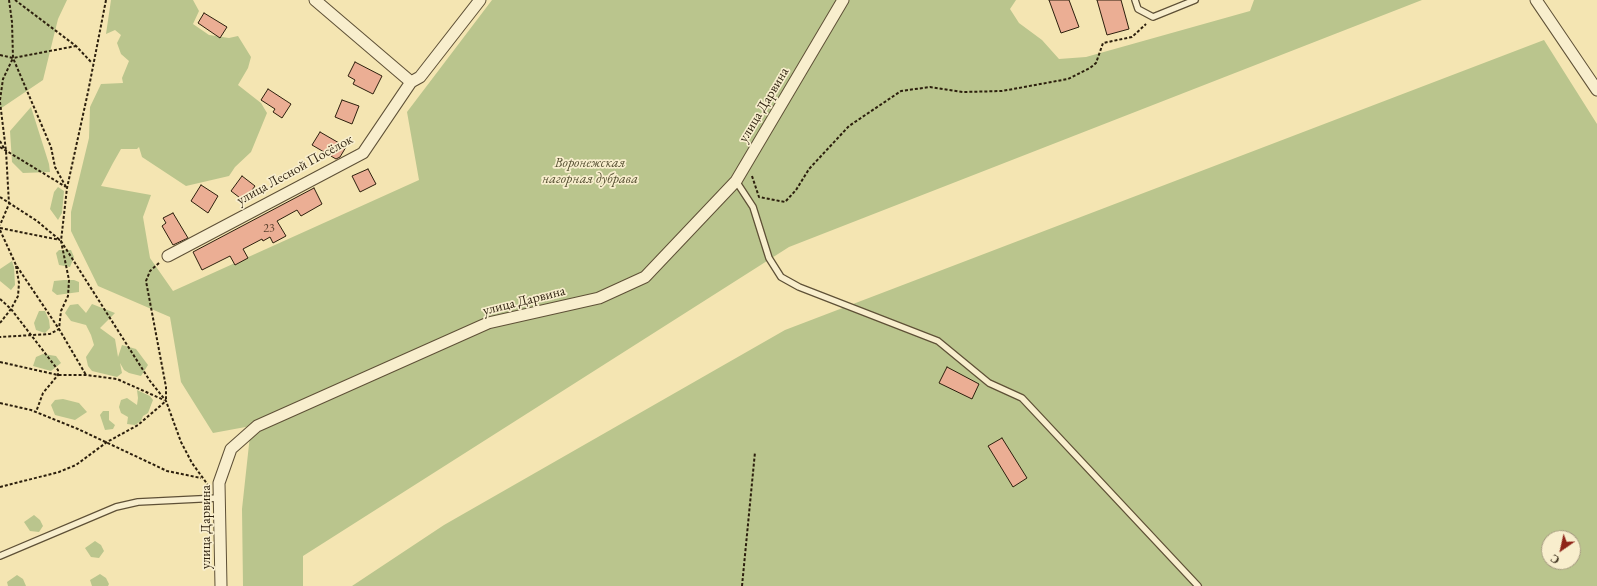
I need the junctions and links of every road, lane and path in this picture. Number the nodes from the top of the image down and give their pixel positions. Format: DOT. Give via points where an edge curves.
graph roads {
  1 [pos="9,0"];
  2 [pos="15,0"];
  3 [pos="106,0"];
  4 [pos="315,0"];
  5 [pos="480,0"];
  6 [pos="843,0"];
  7 [pos="1135,0"];
  8 [pos="1195,0"];
  9 [pos="1536,0"];
  10 [pos="1153,17"];
  11 [pos="76,46"];
  12 [pos="0,55"];
  13 [pos="13,58"];
  14 [pos="92,63"];
  15 [pos="411,82"];
  16 [pos="1597,90"];
  17 [pos="0,101"];
  18 [pos="0,141"];
  19 [pos="0,147"];
  20 [pos="6,151"];
  21 [pos="747,162"];
  22 [pos="736,180"];
  23 [pos="67,188"];
  24 [pos="0,197"];
  25 [pos="9,204"];
  26 [pos="0,228"];
  27 [pos="61,241"];
  28 [pos="168,256"];
  29 [pos="16,265"];
  30 [pos="0,299"];
  31 [pos="11,309"];
  32 [pos="0,323"];
  33 [pos="59,329"];
  34 [pos="32,335"];
  35 [pos="0,337"];
  36 [pos="0,362"];
  37 [pos="58,375"];
  38 [pos="86,375"];
  39 [pos="166,400"];
  40 [pos="0,403"];
  41 [pos="36,412"];
  42 [pos="107,442"];
  43 [pos="755,452"];
  44 [pos="201,478"];
  45 [pos="0,487"];
  46 [pos="219,498"];
  47 [pos="0,556"];
  48 [pos="221,586"];
  49 [pos="742,586"];
  50 [pos="1198,586"];
  1 -- 13 [label="path"];
  2 -- 11 [label="path"];
  3 -- 14 [label="path"];
  4 -- 15 [label="street"];
  5 -- 15 [label="street, улица Лесной Посёлок" via="420,77"];
  6 -- 21 [label="street, улица Дарвина"];
  7 -- 10 [label="lane" via="1138,9"];
  8 -- 10 [label="lane"];
  9 -- 16 [label="street"];
  10 -- 21 [label="path" via="1132,37 1103,43 1096,63 1068,79 1002,91 963,92 930,87 902,91 849,126 809,169 785,202 759,197"];
  11 -- 13 [label="path"];
  11 -- 14 [label="path"];
  12 -- 13 [label="path"];
  13 -- 17 [label="path" via="3,79"];
  13 -- 23 [label="path" via="51,147 55,167"];
  14 -- 23 [label="path"];
  15 -- 28 [label="street, улица Лесной Посёлок" via="364,153"];
  17 -- 20 [label="path"];
  18 -- 20 [label="path"];
  19 -- 20 [label="path"];
  20 -- 23 [label="path"];
  20 -- 25 [label="path"];
  21 -- 22 [label="street, улица Дарвина"];
  22 -- 46 [label="street, улица Дарвина" via="644,277 599,298 488,323 257,426 231,449 219,483"];
  22 -- 50 [label="lane" via="753,207 769,258 781,277 799,287 938,341 989,383 1022,398"];
  23 -- 27 [label="path"];
  24 -- 25 [label="path"];
  25 -- 26 [label="path"];
  25 -- 27 [label="path" via="37,220"];
  26 -- 27 [label="path"];
  26 -- 29 [label="path"];
  27 -- 33 [label="path" via="69,280 68,296 61,311"];
  27 -- 39 [label="path" via="150,381"];
  28 -- 39 [label="path" via="150,271 146,281 166,387"];
  29 -- 31 [label="path" via="18,296"];
  29 -- 33 [label="path"];
  30 -- 31 [label="path"];
  31 -- 32 [label="path"];
  31 -- 34 [label="path"];
  33 -- 34 [label="path" via="50,334"];
  33 -- 38 [label="path"];
  34 -- 35 [label="path"];
  34 -- 37 [label="path" via="58,370"];
  36 -- 37 [label="path" via="35,372"];
  37 -- 38 [label="path"];
  37 -- 41 [label="path" via="43,393"];
  38 -- 39 [label="path" via="117,379"];
  39 -- 42 [label="path" via="138,425"];
  39 -- 44 [label="path" via="181,442"];
  40 -- 41 [label="path"];
  41 -- 42 [label="path"];
  42 -- 44 [label="path" via="168,471"];
  42 -- 45 [label="path" via="76,465"];
  43 -- 49 [label="path"];
  44 -- 46 [label="path"];
  46 -- 47 [label="lane" via="138,502 116,507"];
  46 -- 48 [label="street, улица Дарвина"];
}
